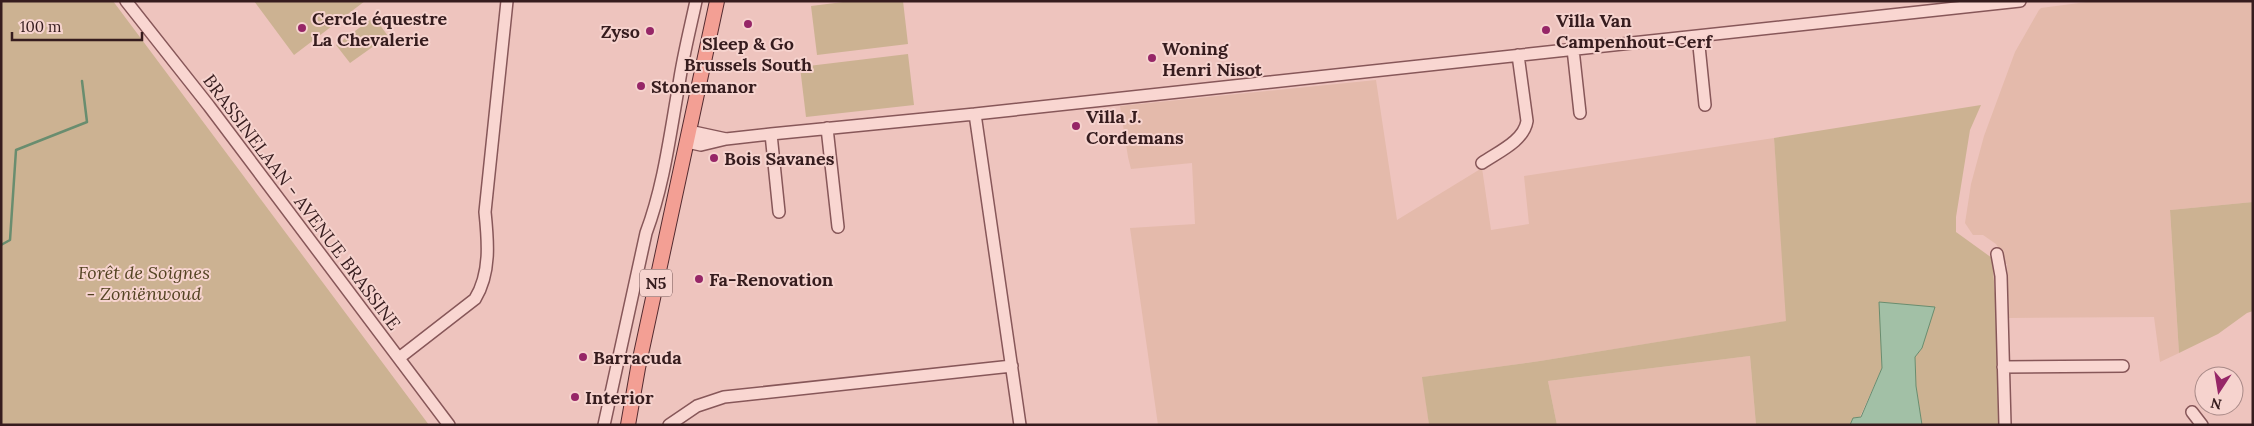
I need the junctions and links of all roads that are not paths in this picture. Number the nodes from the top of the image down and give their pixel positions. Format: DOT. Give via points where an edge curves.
graph roads {
  1 [pos="126,1"];
  2 [pos="507,1"];
  3 [pos="696,1"];
  4 [pos="717,1"];
  5 [pos="2020,1"];
  6 [pos="1953,5"];
  7 [pos="1698,36"];
  8 [pos="1572,49"];
  9 [pos="1518,55"];
  10 [pos="1705,105"];
  11 [pos="1580,112"];
  12 [pos="975,114"];
  13 [pos="827,128"];
  14 [pos="771,134"];
  15 [pos="688,136"];
  16 [pos="1482,163"];
  17 [pos="779,212"];
  18 [pos="838,227"];
  19 [pos="1997,254"];
  20 [pos="399,358"];
  21 [pos="1012,366"];
  22 [pos="2123,366"];
  23 [pos="2003,367"];
  24 [pos="2192,412"];
  25 [pos="448,425"];
  26 [pos="604,425"];
  27 [pos="628,425"];
  28 [pos="669,425"];
  29 [pos="1020,425"];
  30 [pos="2005,425"];
  31 [pos="2202,425"];
  1 -- 20 [label="street, BRASSINELAAN - AVENUE BRASSINE"];
  2 -- 20 [label="street" via="485,212 488,244 483,286 476,299"];
  3 -- 26 [label="street" via="669,147 646,233"];
  4 -- 15 [label="main road, N5"];
  5 -- 6 [label="street"];
  6 -- 7 [label="street"];
  7 -- 8 [label="street"];
  7 -- 10 [label="street"];
  8 -- 9 [label="street"];
  8 -- 11 [label="street"];
  9 -- 12 [label="street"];
  9 -- 16 [label="street" via="1526,130"];
  12 -- 13 [label="street"];
  12 -- 21 [label="street"];
  13 -- 14 [label="street"];
  13 -- 18 [label="street"];
  14 -- 15 [label="street" via="726,139"];
  14 -- 17 [label="street"];
  15 -- 27 [label="main road, N5"];
  19 -- 23 [label="street" via="2001,276"];
  20 -- 25 [label="street, BRASSINELAAN - AVENUE BRASSINE"];
  21 -- 28 [label="street" via="724,397 696,406"];
  21 -- 29 [label="street"];
  22 -- 23 [label="street"];
  23 -- 30 [label="street"];
  24 -- 31 [label="street"];
}
